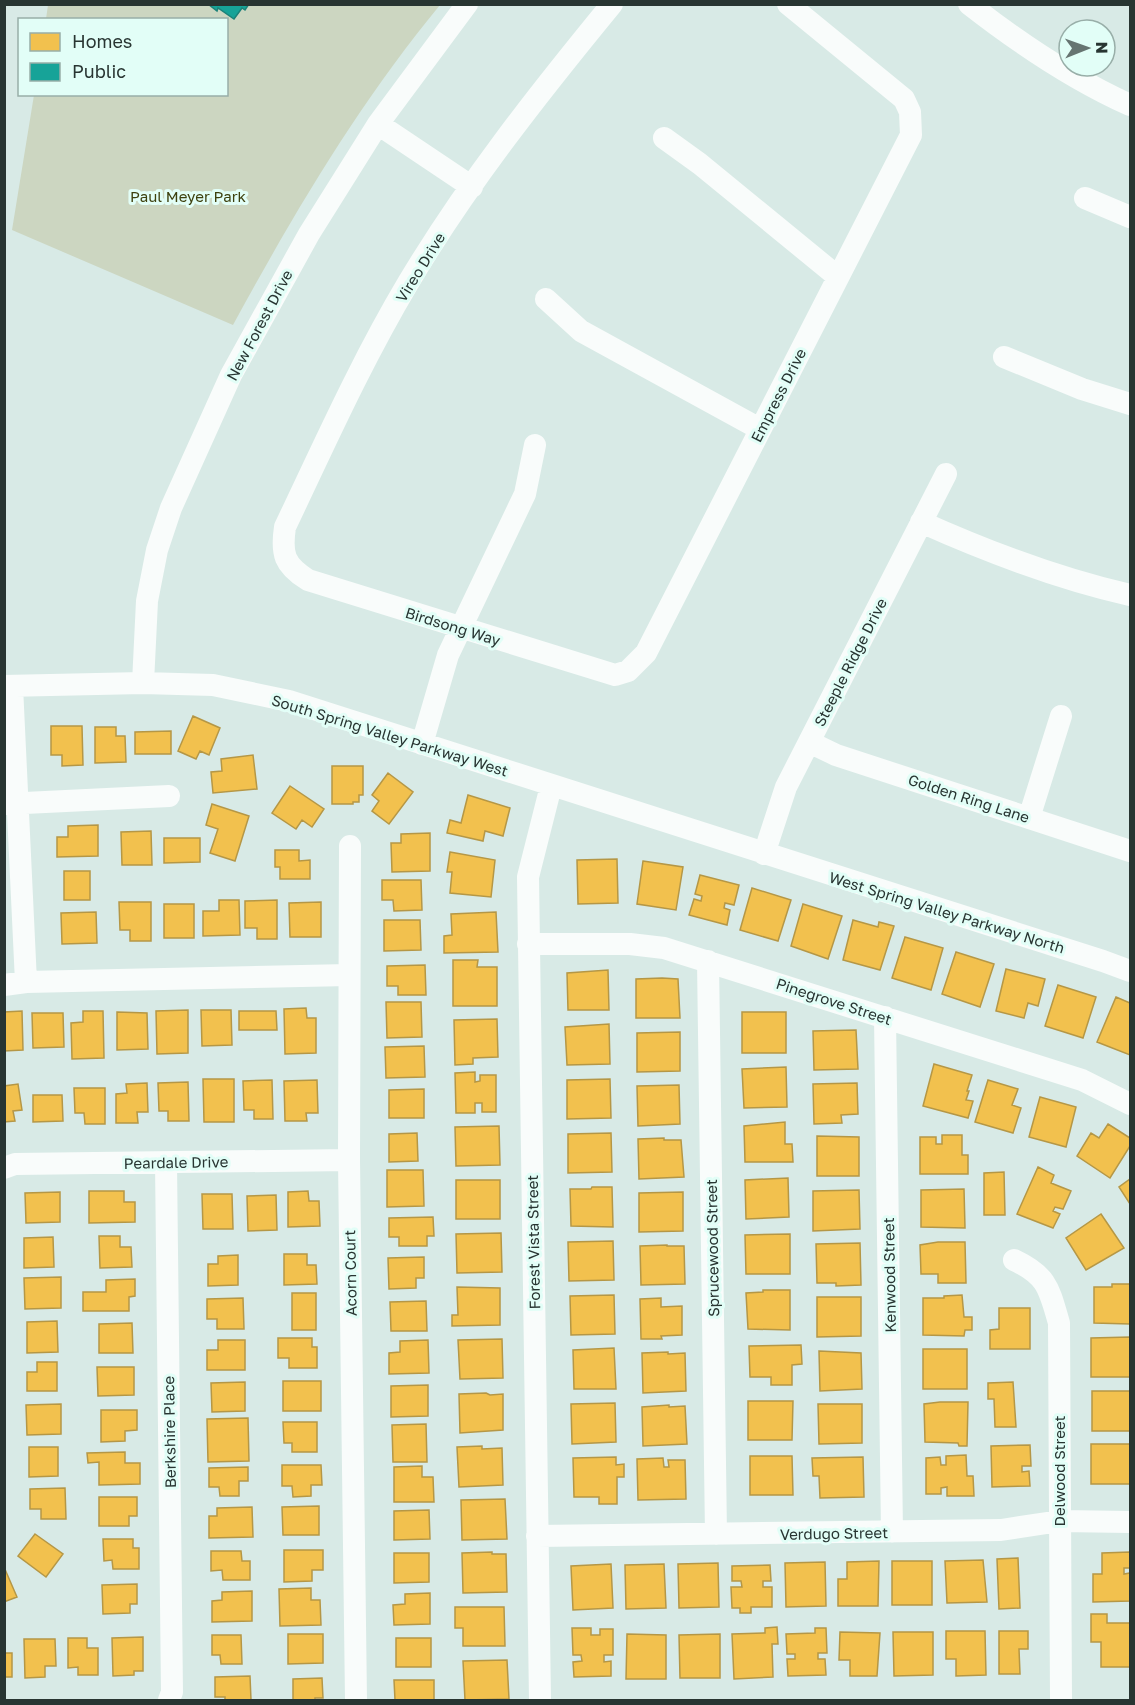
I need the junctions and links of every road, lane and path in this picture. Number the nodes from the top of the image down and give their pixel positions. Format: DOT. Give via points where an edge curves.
graph roads {
  1 [pos="467,4"];
  2 [pos="612,4"];
  3 [pos="788,4"];
  4 [pos="969,4"];
  5 [pos="1131,105"];
  6 [pos="378,124"];
  7 [pos="664,138"];
  8 [pos="472,187"];
  9 [pos="1085,198"];
  10 [pos="1131,217"];
  11 [pos="838,277"];
  12 [pos="546,299"];
  13 [pos="1004,357"];
  14 [pos="1131,404"];
  15 [pos="760,429"];
  16 [pos="535,445"];
  17 [pos="946,474"];
  18 [pos="921,522"];
  19 [pos="286,560"];
  20 [pos="1131,595"];
  21 [pos="460,628"];
  22 [pos="628,671"];
  23 [pos="143,683"];
  24 [pos="8,686"];
  25 [pos="1061,716"];
  26 [pos="809,742"];
  27 [pos="422,744"];
  28 [pos="551,786"];
  29 [pos="170,796"];
  30 [pos="11,803"];
  31 [pos="1029,818"];
  32 [pos="350,846"];
  33 [pos="1131,851"];
  34 [pos="764,854"];
  35 [pos="528,944"];
  36 [pos="708,961"];
  37 [pos="1131,971"];
  38 [pos="350,975"];
  39 [pos="15,983"];
  40 [pos="885,1017"];
  41 [pos="1131,1104"];
  42 [pos="349,1160"];
  43 [pos="166,1162"];
  44 [pos="4,1168"];
  45 [pos="1014,1260"];
  46 [pos="1060,1521"];
  47 [pos="1131,1522"];
  48 [pos="892,1532"];
  49 [pos="716,1534"];
  50 [pos="537,1536"];
  51 [pos="169,1701"];
  52 [pos="356,1701"];
  53 [pos="540,1701"];
  54 [pos="1061,1701"];
  1 -- 6 [label="street, New Forest Drive"];
  2 -- 8 [label="street, Vireo Drive" via="541,91"];
  3 -- 11 [label="street, Empress Drive" via="904,99 910,112 911,135"];
  4 -- 5 [label="street" via="1028,49 1100,92"];
  6 -- 8 [label="street"];
  6 -- 23 [label="street, New Forest Drive" via="309,234 231,375 171,508 147,600"];
  7 -- 11 [label="street"];
  8 -- 19 [label="street, Vireo Drive" via="408,283 343,403 285,527 282,545"];
  9 -- 10 [label="street"];
  11 -- 15 [label="street, Empress Drive"];
  12 -- 15 [label="street" via="581,331"];
  13 -- 14 [label="street"];
  15 -- 22 [label="street, Empress Drive" via="646,653"];
  16 -- 21 [label="street" via="525,494"];
  17 -- 18 [label="street, Steeple Ridge Drive"];
  18 -- 20 [label="street" via="973,545 1098,588"];
  18 -- 26 [label="street, Steeple Ridge Drive"];
  19 -- 21 [label="street, Birdsong Way" via="308,580"];
  21 -- 22 [label="street, Birdsong Way" via="615,675"];
  21 -- 27 [label="street"];
  23 -- 24 [label="street, South Spring Valley Parkway West"];
  23 -- 27 [label="street, South Spring Valley Parkway West" via="213,685 289,701"];
  24 -- 30 [label="street"];
  25 -- 31 [label="street"];
  26 -- 31 [label="street, Golden Ring Lane" via="836,755"];
  26 -- 34 [label="street, Steeple Ridge Drive" via="786,788"];
  27 -- 28 [label="street, South Spring Valley Parkway West"];
  28 -- 34 [label="street, South Spring Valley Parkway West"];
  28 -- 35 [label="street, Forest Vista Street" via="528,877"];
  29 -- 30 [label="street"];
  30 -- 39 [label="street"];
  31 -- 33 [label="street, Golden Ring Lane"];
  32 -- 38 [label="street, Acorn Court"];
  34 -- 37 [label="street, West Spring Valley Parkway North"];
  35 -- 36 [label="street, Pinegrove Street" via="630,944 664,948"];
  35 -- 50 [label="street, Forest Vista Street"];
  36 -- 40 [label="street, Pinegrove Street"];
  36 -- 49 [label="street, Sprucewood Street"];
  38 -- 39 [label="street"];
  38 -- 42 [label="street, Acorn Court"];
  40 -- 41 [label="street, Pinegrove Street" via="1082,1080"];
  40 -- 48 [label="street, Kenwood Street"];
  42 -- 43 [label="street, Peardale Drive"];
  42 -- 52 [label="street, Acorn Court"];
  43 -- 44 [label="street, Peardale Drive" via="15,1164"];
  43 -- 51 [label="street, Berkshire Place" via="172,1692"];
  45 -- 46 [label="street, Delwood Street" via="1033,1269 1049,1289 1059,1323"];
  46 -- 47 [label="street, Verdugo Street"];
  46 -- 48 [label="street, Verdugo Street" via="1001,1530"];
  46 -- 54 [label="street, Delwood Street"];
  48 -- 49 [label="street, Verdugo Street"];
  49 -- 50 [label="street, Verdugo Street"];
  50 -- 53 [label="street, Forest Vista Street"];
}
